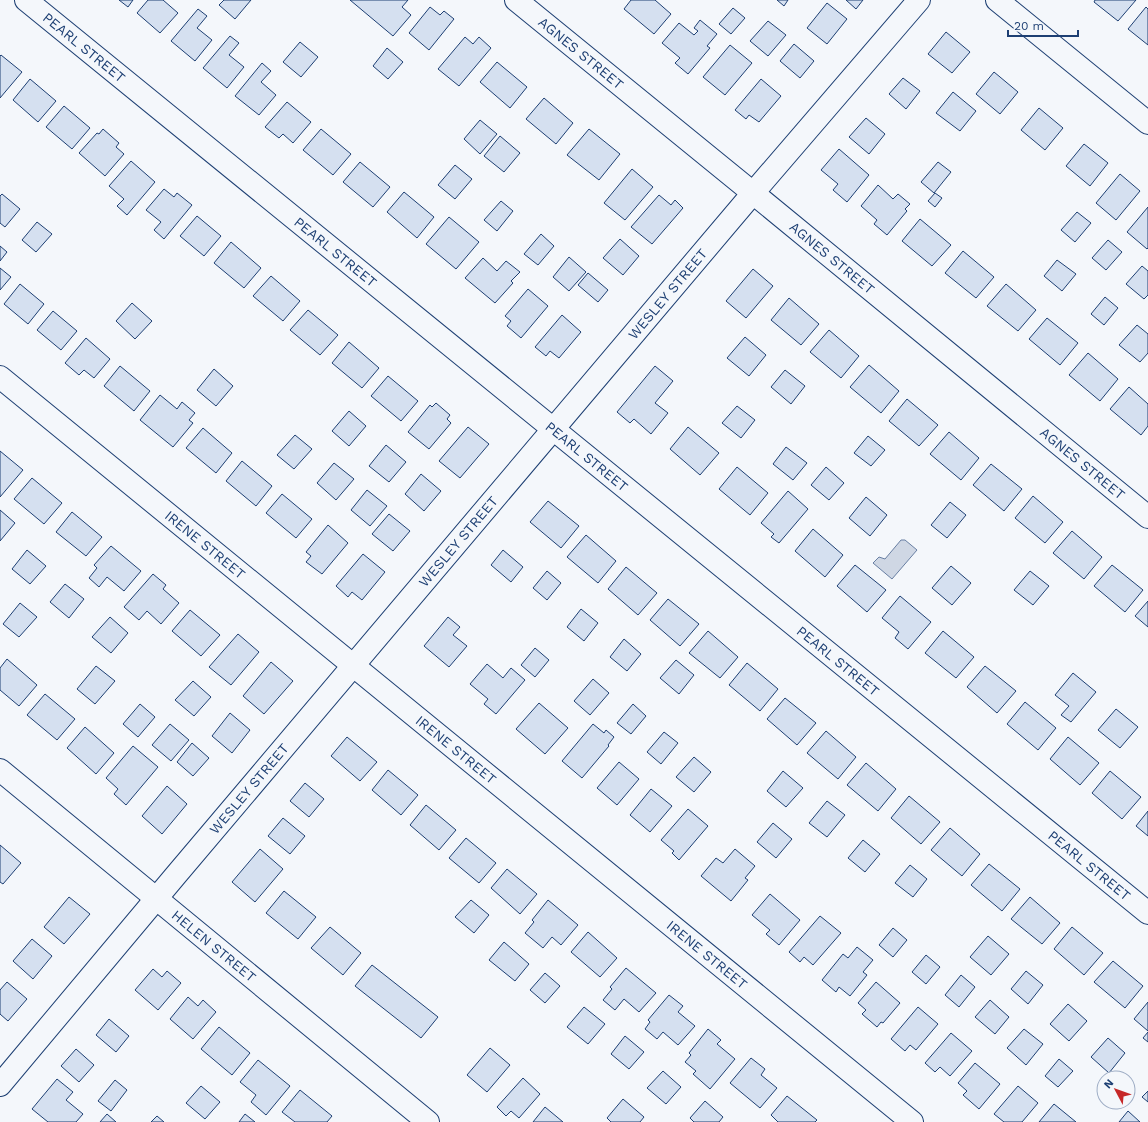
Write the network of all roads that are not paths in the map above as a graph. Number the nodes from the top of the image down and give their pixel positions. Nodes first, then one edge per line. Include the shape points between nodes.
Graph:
1 (26, 0) edge
2 (516, 0) edge
3 (918, 0) edge
4 (997, 0) edge
5 (1148, 123) edge
6 (753, 193) junction
7 (0, 377) edge
8 (553, 430) junction
9 (1148, 517) edge
10 (353, 665) junction
11 (0, 770) edge
12 (156, 898) junction
13 (1148, 913) edge
14 (0, 1085) edge
15 (428, 1122) edge
16 (912, 1122) edge

1 - 8 street, PEARL STREET
2 - 6 street, AGNES STREET
3 - 6 street, WESLEY STREET
4 - 5 street
6 - 8 street, WESLEY STREET
6 - 9 street, AGNES STREET
7 - 10 street, IRENE STREET
8 - 10 street, WESLEY STREET
8 - 13 street, PEARL STREET
10 - 12 street, WESLEY STREET
10 - 16 street, IRENE STREET
11 - 12 street, HELEN STREET
12 - 14 street, WESLEY STREET
12 - 15 street, HELEN STREET

